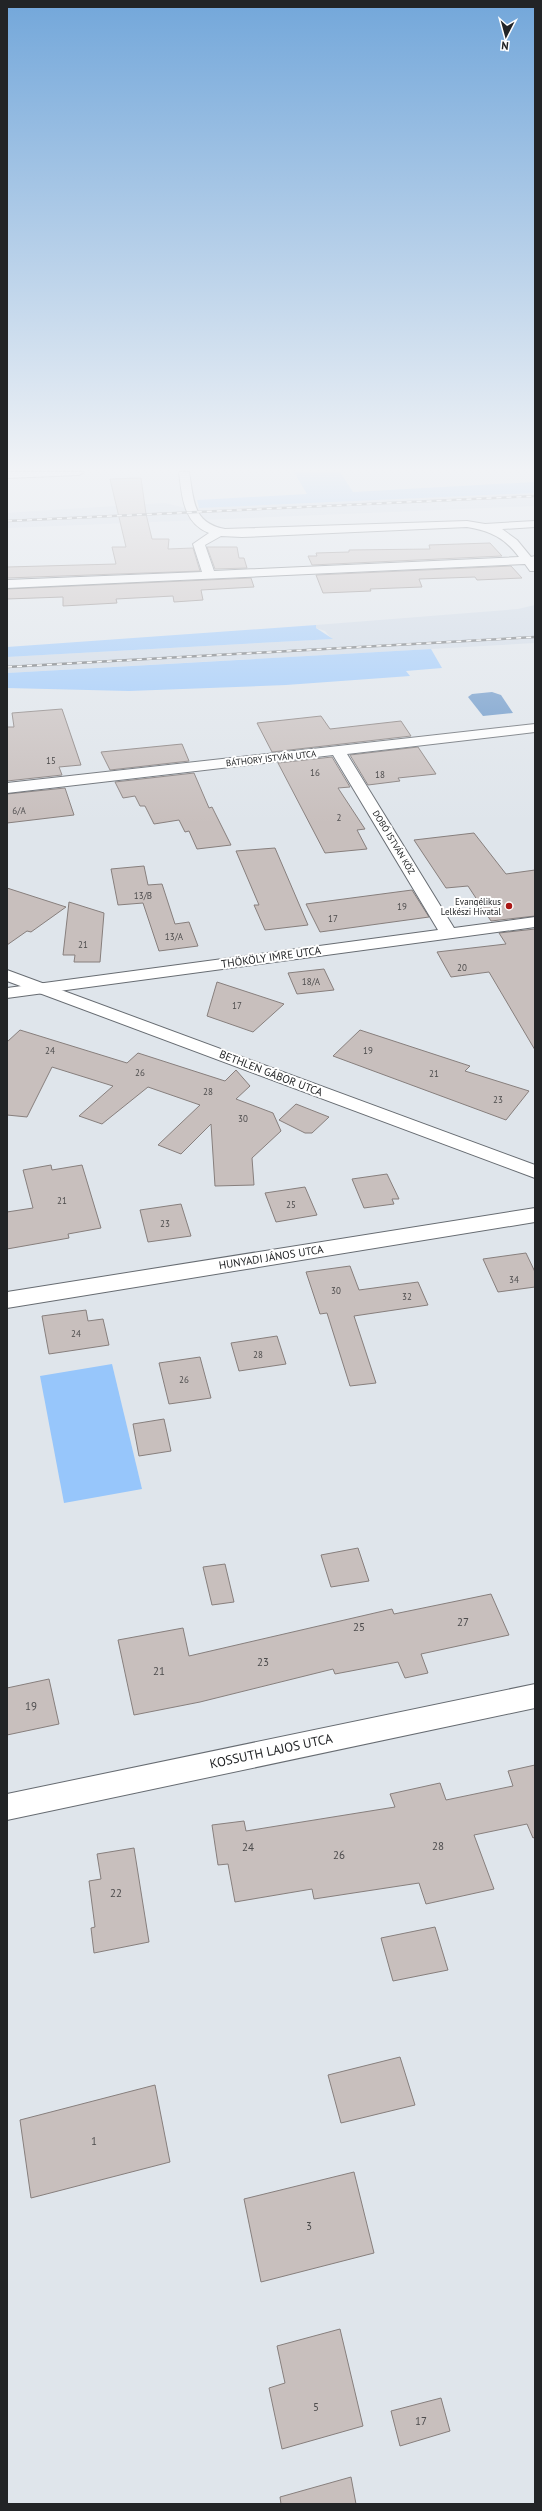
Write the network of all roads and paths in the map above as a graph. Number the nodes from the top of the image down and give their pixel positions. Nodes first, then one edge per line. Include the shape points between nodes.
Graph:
1 (535, 728) edge
2 (338, 751) junction
3 (7, 788) edge
4 (535, 922) edge
5 (450, 933) junction
6 (7, 975) edge
7 (45, 988) junction
8 (7, 993) edge
9 (535, 1172) edge
10 (535, 1215) edge
11 (7, 1300) edge
12 (535, 1696) edge
13 (7, 1807) edge

1 - 2 street, BÁTHORY ISTVÁN UTCA
2 - 3 street, BÁTHORY ISTVÁN UTCA
2 - 5 street, DOBÓ ISTVÁN KÖZ
4 - 5 street, THÖKÖLY IMRE UTCA
5 - 7 street, THÖKÖLY IMRE UTCA
6 - 7 street, BETHLEN GÁBOR UTCA
7 - 8 street, THÖKÖLY IMRE UTCA
7 - 9 street, BETHLEN GÁBOR UTCA
10 - 11 street, HUNYADI JÁNOS UTCA
12 - 13 street, KOSSUTH LAJOS UTCA

